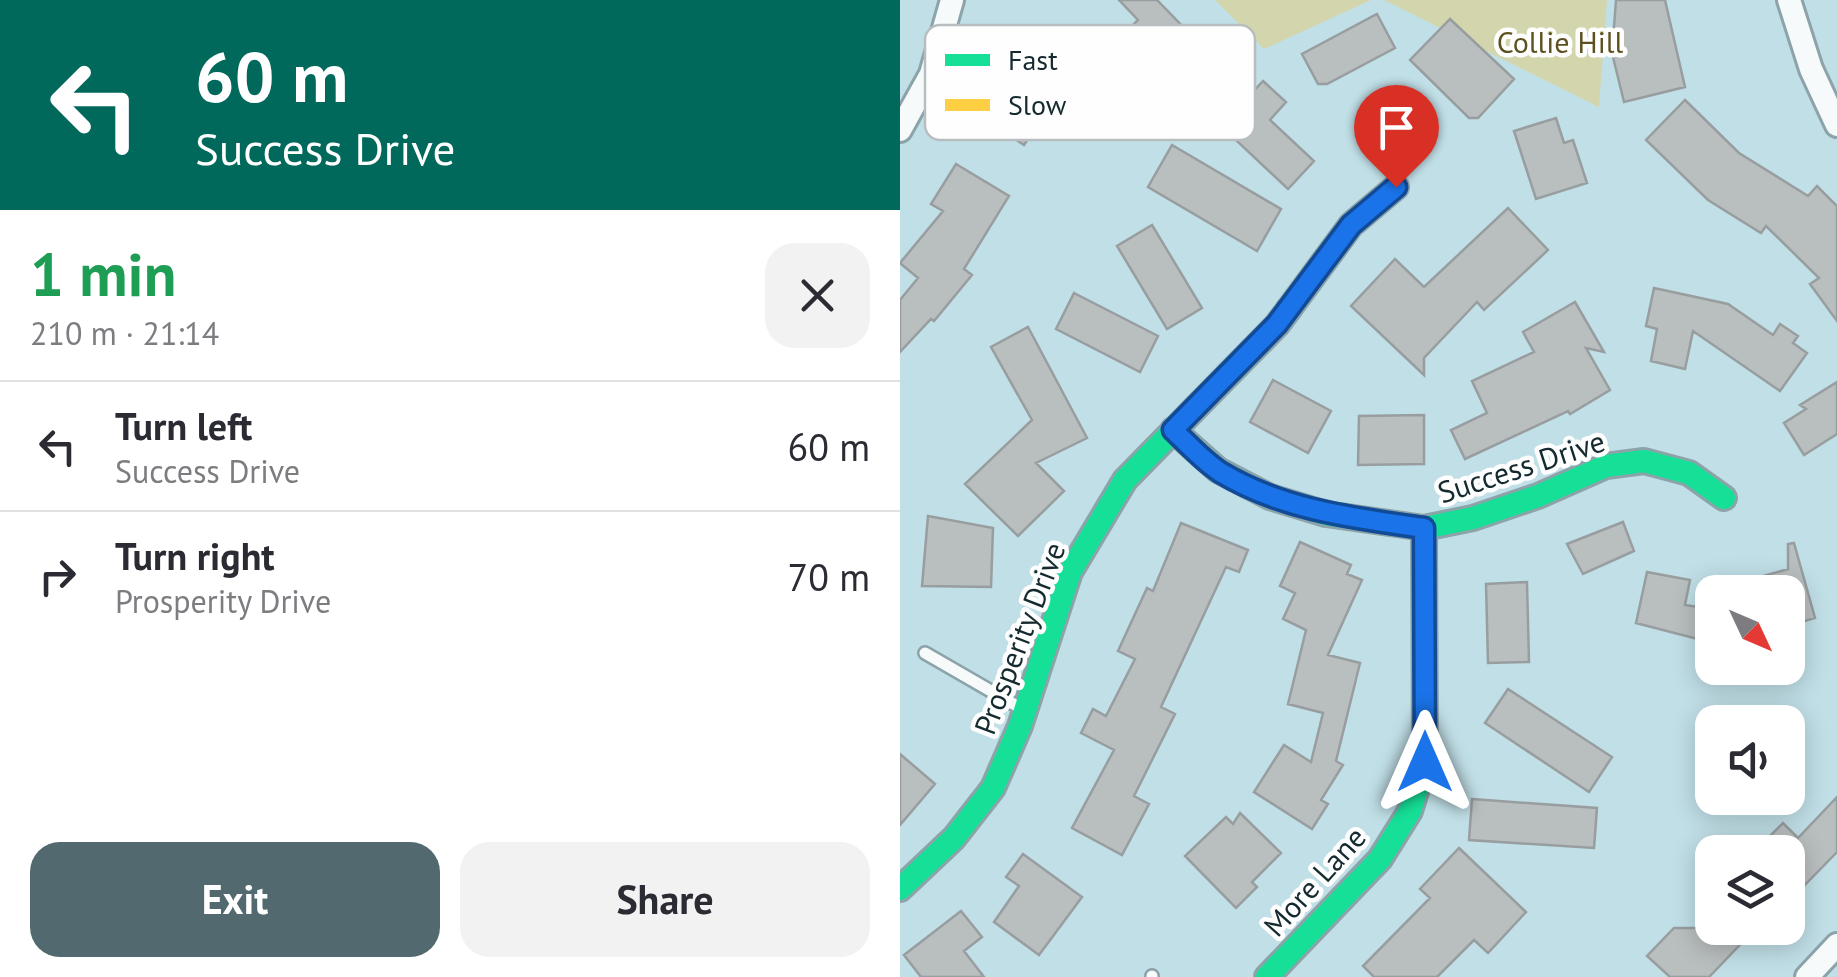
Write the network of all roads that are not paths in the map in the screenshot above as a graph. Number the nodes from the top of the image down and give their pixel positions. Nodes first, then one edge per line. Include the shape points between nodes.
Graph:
1 (952, 0) edge
2 (1789, 0) edge
3 (945, 25) edge
4 (925, 85) edge
5 (1837, 125) edge
6 (900, 130) edge
7 (1396, 187) dead end
8 (1173, 430) junction
9 (1724, 498) dead end
10 (1424, 528) junction
11 (925, 654) dead end
12 (1026, 711) junction
13 (900, 889) edge
14 (1837, 945) edge
15 (1267, 977) edge
16 (1806, 977) edge

1 - 3 street
2 - 5 street
4 - 6 street
7 - 8 street, Prosperity Drive via 1351,225 1277,324
8 - 10 street, Success Drive via 1218,470 1270,497 1326,514
8 - 12 street, Prosperity Drive via 1125,480 1070,572
9 - 10 street, Success Drive via 1689,473 1644,461 1606,466 1506,507
10 - 15 street, More Lane via 1425,762 1410,811 1380,859
11 - 12 lane
12 - 13 street, Prosperity Drive via 992,788 954,838
14 - 16 street

